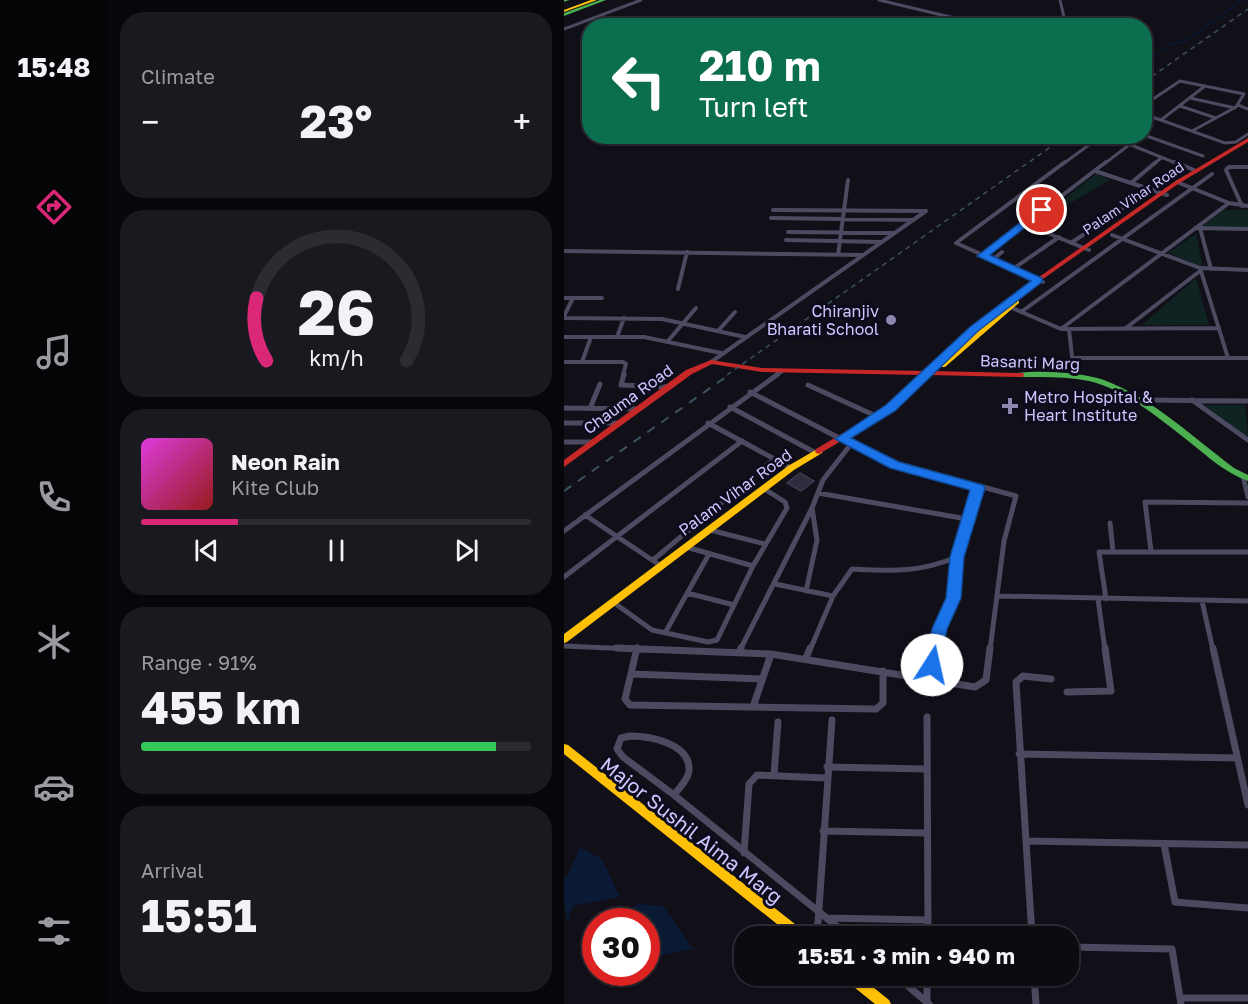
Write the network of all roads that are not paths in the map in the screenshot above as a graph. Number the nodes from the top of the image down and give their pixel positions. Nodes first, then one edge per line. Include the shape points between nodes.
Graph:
1 (578, 0) edge
2 (595, 0) edge
3 (604, 0) edge
4 (642, 0) edge
5 (879, 0) edge
6 (1060, 0) edge
7 (565, 2) edge
8 (564, 13) edge
9 (594, 18) edge
10 (954, 18) edge
11 (1064, 18) edge
12 (582, 22) edge
13 (564, 29) edge
14 (1205, 86) junction
15 (1190, 98) junction
16 (1152, 100) edge
17 (1180, 106) junction
18 (1236, 106) junction
19 (1248, 109) edge
20 (1152, 117) edge
21 (1216, 118) junction
22 (1161, 120) junction
23 (1192, 131) junction
24 (1248, 134) edge
25 (1152, 138) edge
26 (1248, 140) edge
27 (1090, 144) edge
28 (1129, 145) joint
29 (1248, 146) edge
30 (1203, 156) dead end
31 (1161, 158) junction
32 (1248, 167) edge
33 (1095, 171) junction
34 (1196, 171) junction
35 (1212, 174) dead end
36 (848, 180) dead end
37 (1131, 183) junction
38 (1184, 185) junction
39 (1151, 189) junction
40 (1164, 194) junction
41 (1229, 203) junction
42 (1242, 206) junction
43 (1248, 206) edge
44 (773, 210) dead end
45 (845, 210) junction
46 (771, 219) dead end
47 (843, 219) junction
48 (915, 220) junction
49 (1025, 224) junction
50 (1193, 228) junction
51 (1200, 228) junction
52 (1248, 229) edge
53 (788, 232) dead end
54 (841, 232) junction
55 (896, 233) junction
56 (1112, 234) junction
57 (1059, 237) junction
58 (1122, 238) junction
59 (786, 240) dead end
60 (840, 241) junction
61 (882, 242) junction
62 (1071, 243) junction
63 (1087, 249) junction
64 (566, 251) edge
65 (687, 252) junction
66 (1002, 252) dead end
67 (1159, 254) junction
68 (838, 255) junction
69 (863, 255) junction
70 (982, 256) junction
71 (564, 258) edge
72 (992, 260) junction
73 (1013, 269) junction
74 (1200, 270) junction
75 (1211, 270) junction
76 (1248, 270) edge
77 (1041, 281) junction
78 (678, 289) dead end
79 (564, 298) edge
80 (573, 298) junction
81 (602, 298) dead end
82 (1010, 307) junction
83 (696, 308) dead end
84 (735, 312) dead end
85 (1021, 312) junction
86 (564, 317) edge
87 (624, 318) junction
88 (684, 324) junction
89 (1126, 328) junction
90 (1219, 328) junction
91 (1061, 329) junction
92 (1068, 329) junction
93 (718, 331) junction
94 (591, 337) junction
95 (617, 337) junction
96 (745, 337) junction
97 (564, 338) edge
98 (668, 341) junction
99 (721, 353) junction
100 (1072, 358) junction
101 (1228, 358) junction
102 (1248, 358) edge
103 (564, 362) edge
104 (582, 362) junction
105 (711, 362) junction
106 (782, 371) junction
107 (926, 375) junction
108 (1074, 376) junction
109 (600, 384) dead end
110 (808, 385) dead end
111 (669, 387) junction
112 (750, 392) junction
113 (1136, 400) junction
114 (1192, 400) junction
115 (1248, 401) edge
116 (587, 406) junction
117 (600, 406) dead end
118 (730, 407) junction
119 (564, 408) edge
120 (638, 409) junction
121 (878, 417) junction
122 (564, 423) edge
123 (620, 423) junction
124 (708, 423) junction
125 (842, 439) junction
126 (1248, 440) edge
127 (742, 441) junction
128 (564, 442) edge
129 (594, 442) junction
130 (851, 444) junction
131 (816, 453) junction
132 (774, 459) junction
133 (564, 464) edge
134 (791, 468) junction
135 (1246, 477) edge
136 (763, 488) junction
137 (978, 488) junction
138 (818, 493) junction
139 (1248, 497) edge
140 (1248, 503) edge
141 (813, 508) junction
142 (585, 515) junction
143 (967, 519) junction
144 (1110, 523) dead end
145 (710, 530) junction
146 (564, 531) edge
147 (619, 537) junction
148 (765, 544) junction
149 (686, 547) junction
150 (1113, 551) junction
151 (1151, 551) junction
152 (1248, 552) edge
153 (709, 554) junction
154 (957, 557) junction
155 (652, 560) junction
156 (661, 566) junction
157 (753, 566) junction
158 (564, 578) edge
159 (775, 584) junction
160 (806, 591) junction
161 (687, 592) junction
162 (833, 596) junction
163 (998, 596) junction
164 (1098, 599) junction
165 (1106, 599) junction
166 (1202, 601) junction
167 (1248, 601) edge
168 (613, 602) junction
169 (734, 605) junction
170 (665, 633) junction
171 (564, 639) edge
172 (564, 645) edge
173 (638, 647) junction
174 (739, 652) junction
175 (771, 654) junction
176 (806, 658) junction
177 (883, 671) junction
178 (632, 674) junction
179 (762, 680) junction
180 (931, 680) junction
181 (1052, 680) dead end
182 (1067, 692) dead end
183 (753, 707) junction
184 (927, 717) dead end
185 (832, 720) dead end
186 (778, 722) dead end
187 (564, 748) edge
188 (1019, 754) junction
189 (1237, 758) junction
190 (827, 767) junction
191 (926, 769) junction
192 (774, 775) junction
193 (826, 778) junction
194 (674, 795) junction
195 (1248, 805) edge
196 (823, 831) junction
197 (927, 833) junction
198 (1026, 841) junction
199 (1164, 843) junction
200 (1248, 845) edge
201 (744, 853) junction
202 (1248, 908) edge
203 (819, 913) junction
204 (827, 918) junction
205 (928, 920) junction
206 (788, 926) edge
207 (816, 926) edge
208 (837, 926) edge
209 (928, 926) edge
210 (1031, 926) edge
211 (1079, 947) edge
212 (863, 986) edge
213 (908, 986) edge
214 (927, 986) edge
215 (1035, 986) edge
216 (1248, 998) edge
217 (1181, 1001) edge
218 (928, 1003) edge
219 (885, 1004) edge
220 (1036, 1004) edge

1 - 7 main road
2 - 8 main road
3 - 8 main road
4 - 9 street
5 - 10 street
6 - 11 street
12 - 13 street
14 - 15 street
14 - 16 street via 1179,81
14 - 18 street via 1243,94
15 - 17 street
15 - 18 street
17 - 21 street
17 - 22 street
18 - 19 street
18 - 21 street
20 - 22 street
21 - 23 street
22 - 23 street
23 - 24 street via 1229,143
25 - 30 street
26 - 34 main road, Palam Vihar Road
27 - 70 street via 957,241
28 - 31 street
28 - 33 street
29 - 38 main road, Palam Vihar Road
31 - 34 street
31 - 37 street
32 - 42 street via 1226,170
33 - 37 street
33 - 49 street
34 - 38 main road, Palam Vihar Road
35 - 38 street
36 - 45 street
37 - 39 street
38 - 40 main road, Palam Vihar Road
38 - 41 street
38 - 58 street
39 - 40 street
39 - 62 street
40 - 56 main road, Palam Vihar Road
40 - 63 main road, Palam Vihar Road
41 - 42 street
41 - 50 street
42 - 43 street
44 - 45 street
45 - 47 street
45 - 48 street via 926,212
46 - 47 street
47 - 48 street
47 - 54 street
48 - 55 street
49 - 57 street
49 - 70 street
50 - 51 street
50 - 67 street
51 - 52 street
51 - 75 street
53 - 54 street
54 - 55 street
54 - 60 street
55 - 61 street
56 - 58 street
56 - 63 main road, Palam Vihar Road
57 - 62 street
57 - 73 street
58 - 67 street
58 - 85 street
59 - 60 street
60 - 61 street
60 - 68 street
61 - 69 street
62 - 63 street
63 - 77 main road, Palam Vihar Road
64 - 65 street
64 - 71 street
65 - 68 street
65 - 78 street
66 - 72 street
67 - 74 street
67 - 91 street
68 - 69 street
69 - 96 street
70 - 72 street
72 - 73 street
73 - 77 street
74 - 75 street
74 - 89 street
74 - 90 street
75 - 76 street
77 - 82 main road, Palam Vihar Road
77 - 107 main road, Palam Vihar Road via 974,329
79 - 80 street
80 - 81 street
80 - 86 street
82 - 85 street
82 - 107 main road, Palam Vihar Road via 935,372
83 - 88 street
84 - 93 street
85 - 91 street
86 - 87 street
87 - 88 street
87 - 95 street
88 - 93 street
88 - 98 street
89 - 90 street
89 - 92 street
90 - 101 street
91 - 92 street
92 - 100 street
93 - 96 street
94 - 95 street
94 - 97 street
94 - 104 street
95 - 98 street
96 - 99 street
98 - 99 street
99 - 105 street
100 - 101 street
100 - 108 street
101 - 102 street
103 - 104 street
104 - 111 street via 625,363 622,386
105 - 106 main road, Basanti Marg
105 - 111 main road, Chauma Road
106 - 107 main road, Basanti Marg
106 - 112 street
107 - 108 main road, Basanti Marg
107 - 121 main road, Palam Vihar Road
108 - 113 main road, Basanti Marg via 1101,382
109 - 116 street
110 - 121 street
111 - 120 main road, Chauma Road
112 - 118 street
112 - 125 street
113 - 114 street
113 - 135 main road, Basanti Marg
114 - 115 street
114 - 126 street
116 - 117 street
116 - 119 street
116 - 120 street
118 - 124 street
118 - 131 street
120 - 123 main road, Chauma Road
121 - 125 main road, Palam Vihar Road
122 - 123 street
123 - 129 main road, Chauma Road
124 - 127 street
124 - 142 street
125 - 130 street
125 - 131 main road, Palam Vihar Road
127 - 132 street
127 - 147 street
128 - 129 street
129 - 133 main road, Chauma Road
130 - 137 street via 895,465
130 - 138 street
131 - 134 main road, Palam Vihar Road
132 - 134 street
132 - 155 street
134 - 136 main road, Palam Vihar Road
135 - 139 street
136 - 145 main road, Palam Vihar Road
136 - 148 street via 787,505
137 - 143 street
137 - 163 street via 1016,496 1004,541
138 - 141 street
138 - 143 street
140 - 151 street via 1145,502
141 - 159 street
141 - 160 street via 818,549
142 - 146 street
142 - 147 street
143 - 154 street
144 - 150 street
145 - 148 street
145 - 149 main road, Palam Vihar Road
147 - 155 street
147 - 158 street
148 - 157 street
149 - 153 street
149 - 156 main road, Palam Vihar Road
150 - 151 street
150 - 165 street via 1097,554
151 - 152 street
153 - 157 street
153 - 161 street
154 - 162 street via 930,568 852,569
154 - 180 street via 954,598 939,629
155 - 156 street
156 - 168 main road, Palam Vihar Road
157 - 169 street
159 - 160 street
159 - 174 street
160 - 162 street
161 - 169 street
161 - 170 street
162 - 176 street
163 - 164 street
163 - 180 street via 983,684 975,687
164 - 165 street
164 - 182 street via 1111,691
165 - 166 street
166 - 167 street
166 - 189 street
168 - 170 street via 644,626
168 - 171 main road, Palam Vihar Road
169 - 170 street via 714,642
172 - 173 street
173 - 174 street
173 - 178 street
174 - 175 street
175 - 176 street
175 - 179 street
176 - 177 street
177 - 180 street
177 - 183 street via 884,704 879,709
178 - 179 street
178 - 183 street via 625,699 630,705
179 - 183 street
181 - 188 street via 1023,676 1017,679
184 - 191 street
185 - 190 street
186 - 192 street
187 - 206 main road, Major Sushil Aima Marg
188 - 189 street
188 - 198 street
189 - 195 street
190 - 191 street
190 - 193 street
191 - 197 street
192 - 193 street
192 - 201 street via 757,775 749,784
193 - 196 street
194 - 194 street via 619,753 621,738 637,734 653,738 686,757 688,777
194 - 201 street
196 - 197 street
196 - 203 street
197 - 205 street
198 - 199 street
198 - 210 street
199 - 200 street
199 - 202 street via 1175,902
201 - 203 street
203 - 204 street
203 - 207 street
204 - 205 street
204 - 208 street
205 - 209 street
211 - 217 street via 1172,949
212 - 219 main road
213 - 218 street
214 - 218 street
215 - 220 street
216 - 217 street

